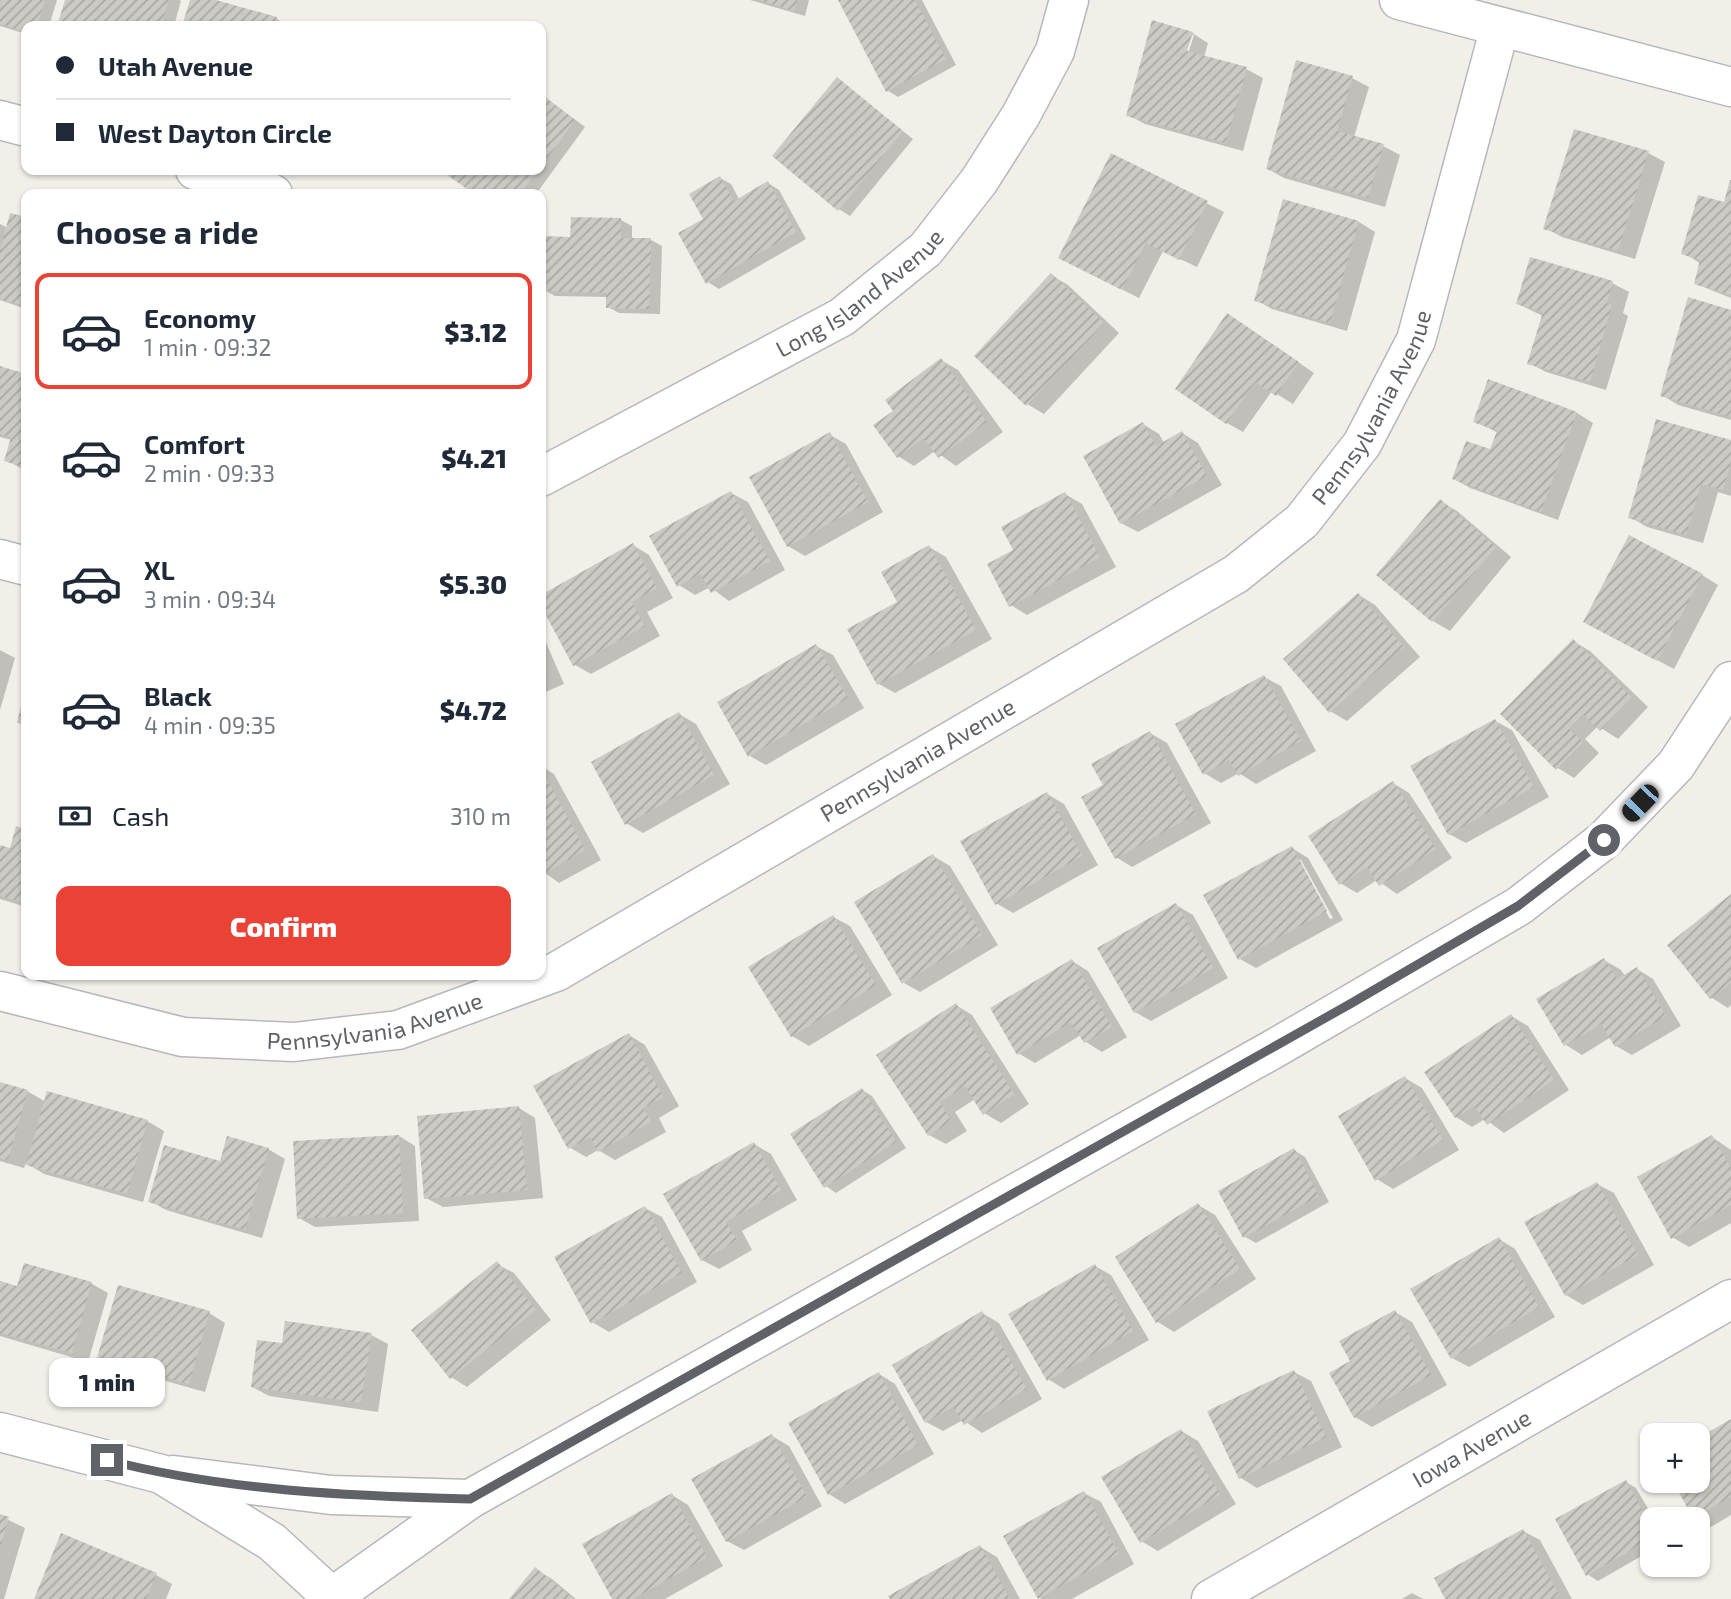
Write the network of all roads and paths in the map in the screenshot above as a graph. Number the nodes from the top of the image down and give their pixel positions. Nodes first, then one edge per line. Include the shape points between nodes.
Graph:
1 (1069, 0) edge
2 (1399, 0) edge
3 (1500, 26) junction
4 (1731, 87) edge
5 (0, 120) edge
6 (21, 126) edge
7 (214, 175) edge
8 (263, 189) edge
9 (546, 472) edge
10 (0, 559) edge
11 (21, 565) edge
12 (1731, 681) edge
13 (546, 976) edge
14 (534, 980) edge
15 (0, 991) edge
16 (1731, 1299) edge
17 (0, 1432) edge
18 (161, 1474) junction
19 (470, 1499) junction
20 (333, 1598) edge
21 (1212, 1599) edge

1 - 9 street, Long Island Avenue via 1055,51 1021,116 926,249 842,317
2 - 3 street
3 - 4 street
3 - 13 street, Pennsylvania Avenue via 1416,340 1353,455 1302,522 1236,574
5 - 6 street
7 - 8 street
10 - 11 street
12 - 19 street via 1676,765 1604,840 1518,906 1278,1046
14 - 15 street, Pennsylvania Avenue via 398,1030 294,1042 183,1037
16 - 21 street, Iowa Avenue
17 - 18 street
18 - 19 street via 331,1495
18 - 20 street via 272,1542
19 - 20 street

